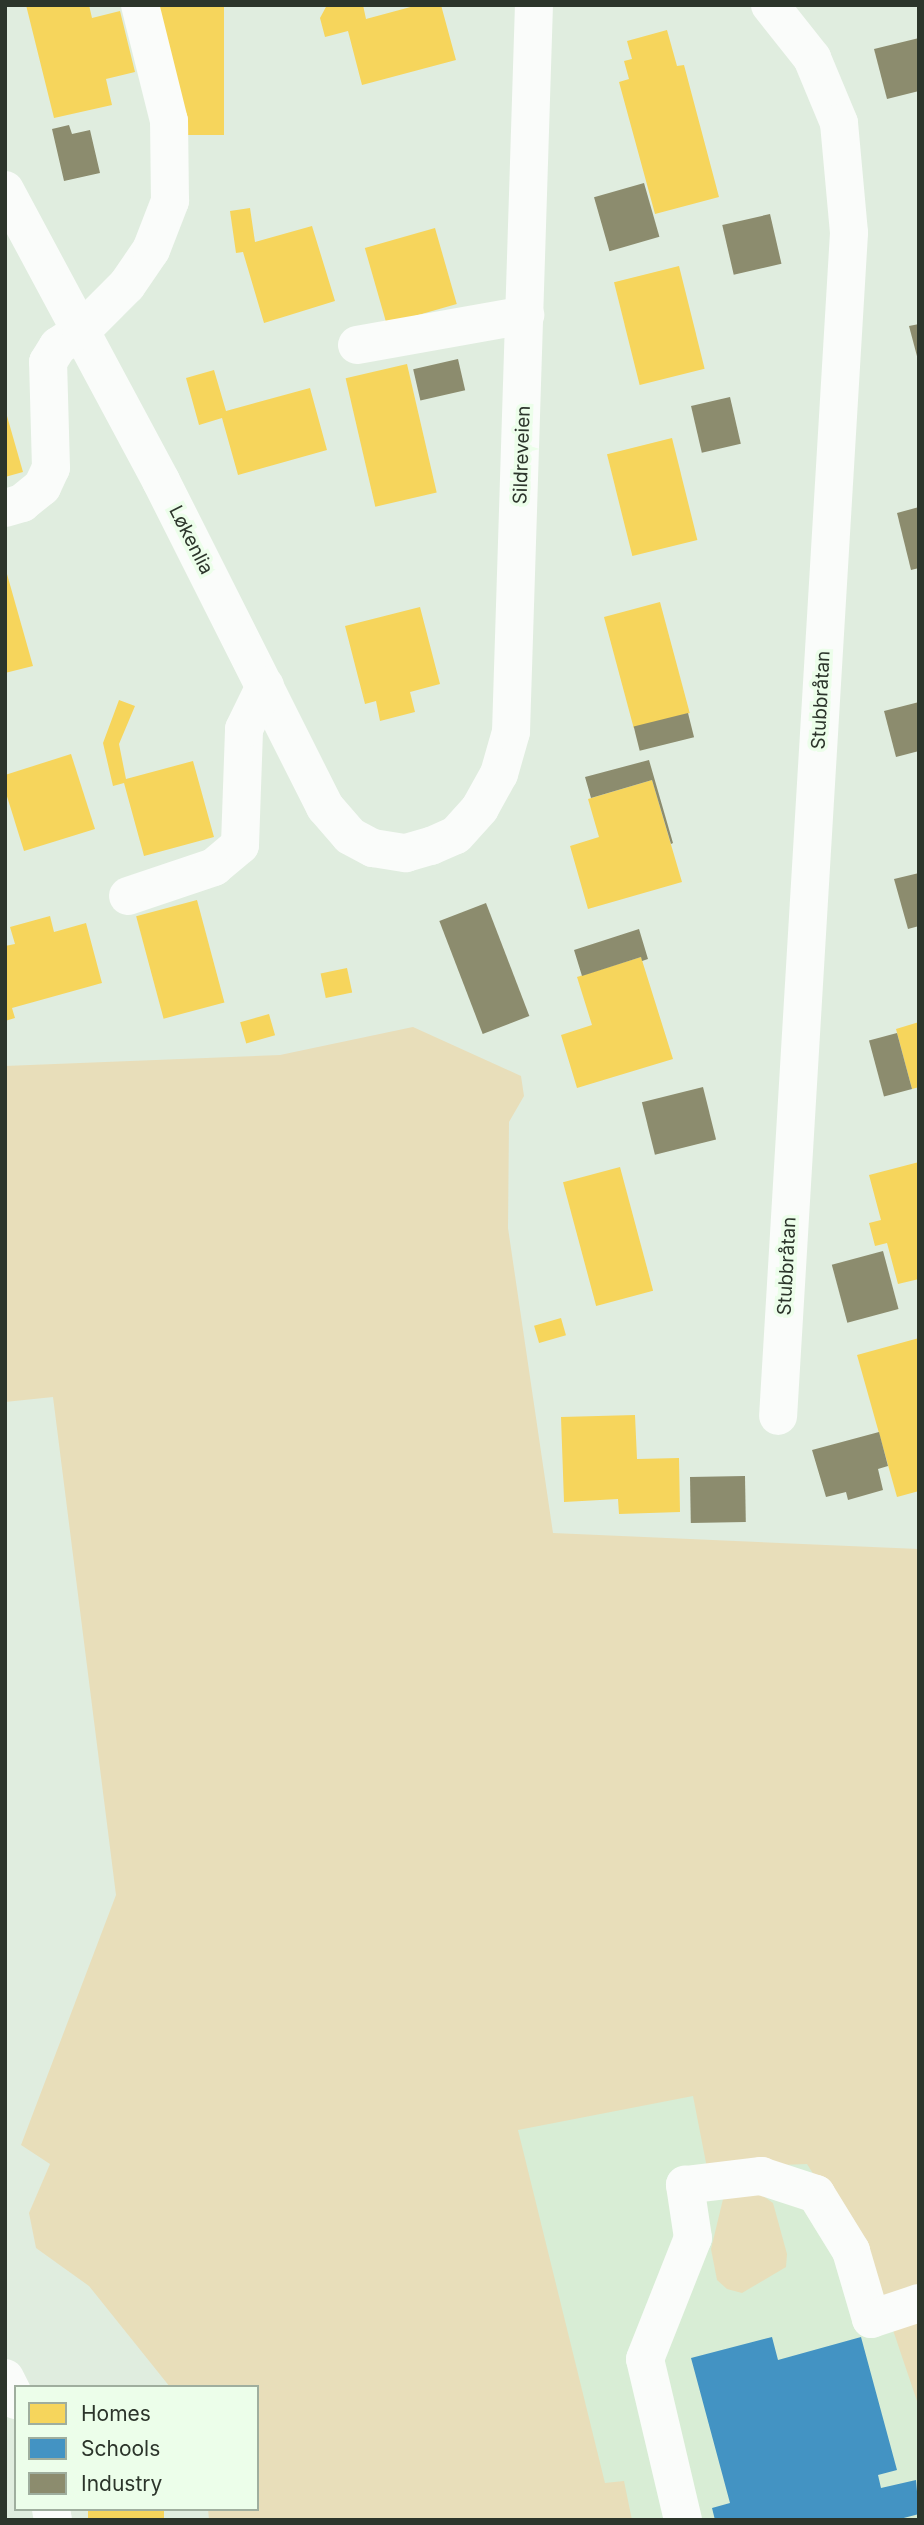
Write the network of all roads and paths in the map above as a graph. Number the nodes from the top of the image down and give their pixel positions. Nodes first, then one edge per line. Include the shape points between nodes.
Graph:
1 (141, 5) edge
2 (534, 5) edge
3 (770, 5) edge
4 (5, 190) edge
5 (525, 315) junction
6 (81, 331) junction
7 (357, 345) dead end
8 (5, 508) edge
9 (265, 686) junction
10 (406, 853) joint
11 (128, 896) dead end
12 (778, 1416) dead end
13 (919, 2303) edge
14 (5, 2378) edge
15 (14, 2395) edge
16 (683, 2520) edge

1 - 6 street via 169,121 170,201 151,250 127,285
2 - 5 street, Sildreveien
3 - 12 street, Stubbråtan via 813,58 839,123 849,233
4 - 6 street, Løkenlia
5 - 7 street
5 - 10 street, Sildreveien via 511,732 499,774 480,808 456,835
6 - 8 street via 58,346 48,362 51,468 42,487 22,503
6 - 9 street, Løkenlia
9 - 10 street, Løkenlia via 325,807 350,836 373,848
9 - 11 street via 244,729 240,845 214,867
13 - 16 street via 871,2319 851,2251 816,2194 761,2176 685,2185 693,2238 645,2359
14 - 15 street

